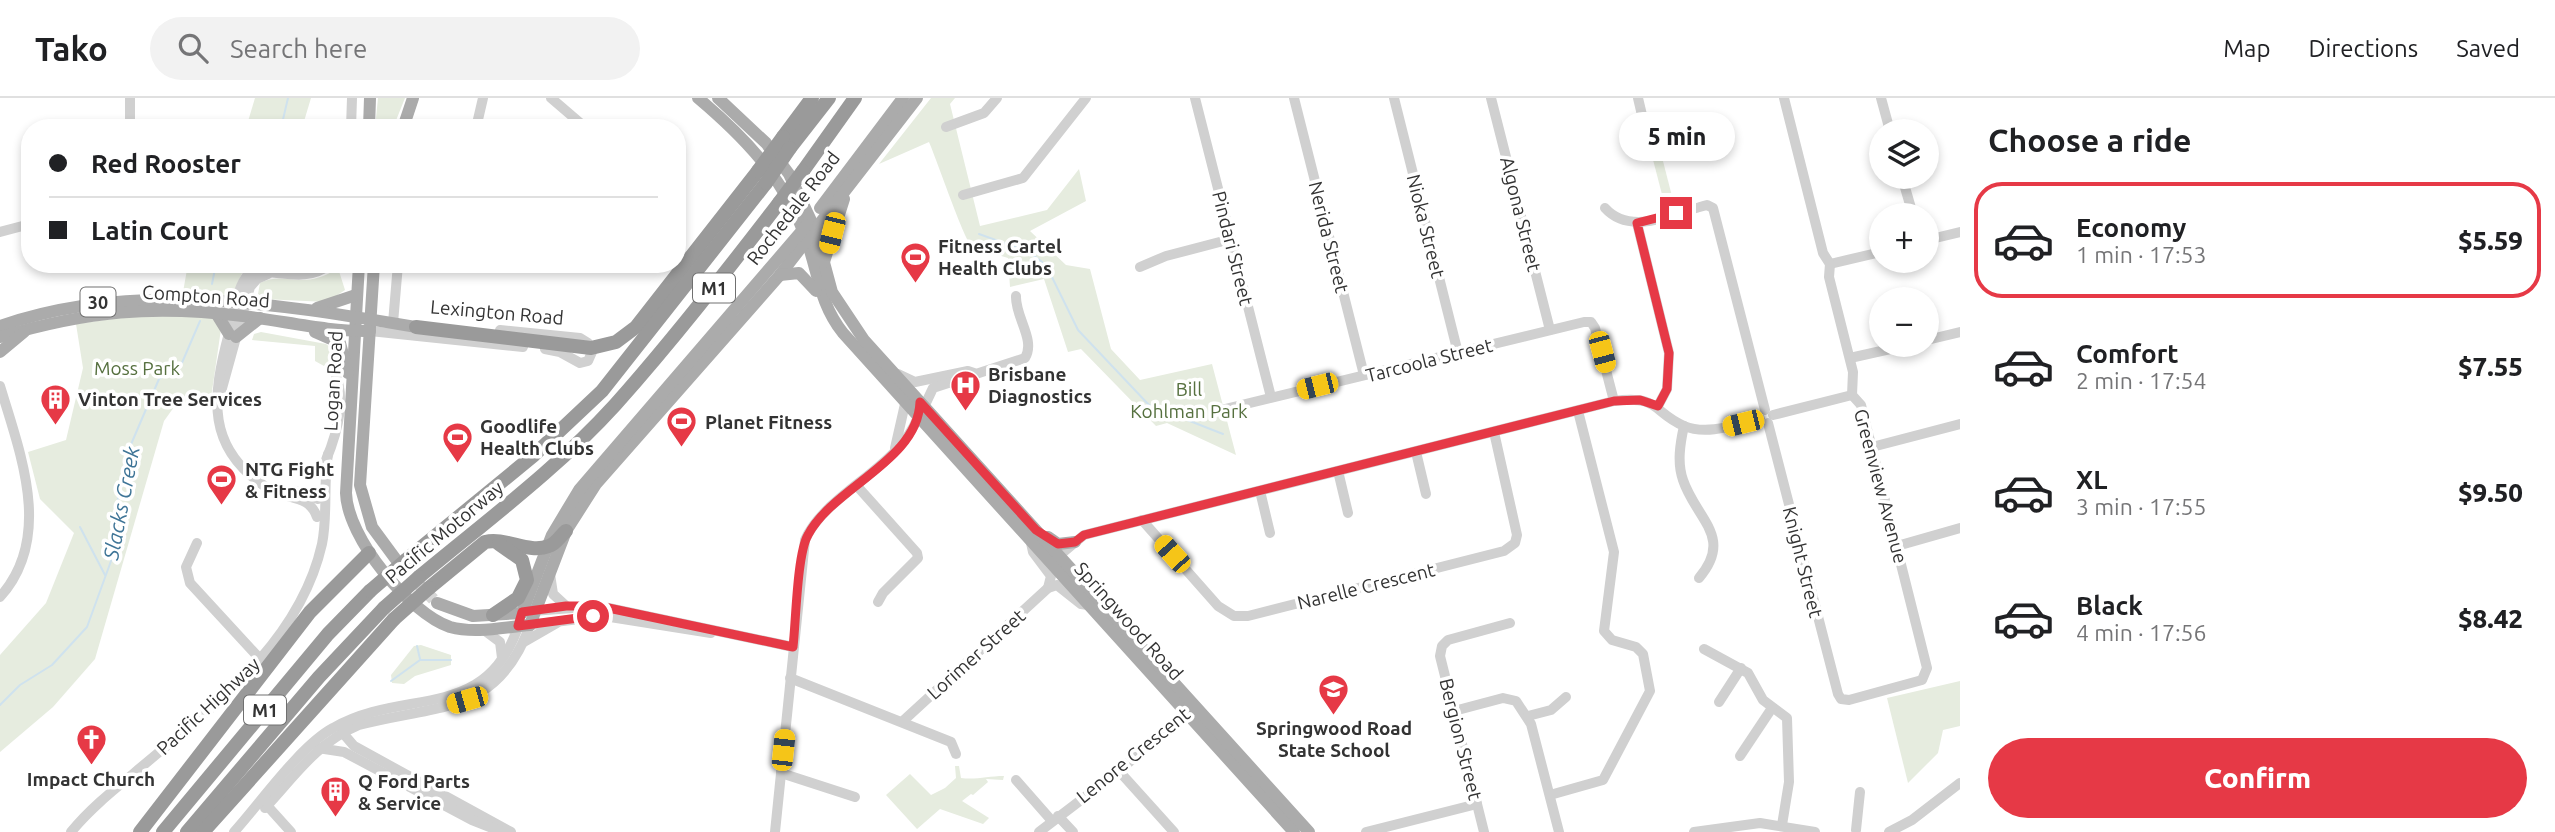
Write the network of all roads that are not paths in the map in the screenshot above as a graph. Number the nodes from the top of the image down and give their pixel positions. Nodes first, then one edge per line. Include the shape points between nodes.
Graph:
1 (130, 98) edge
2 (352, 98) edge
3 (370, 98) edge
4 (413, 98) edge
5 (483, 98) edge
6 (551, 98) edge
7 (698, 98) edge
8 (718, 98) edge
9 (812, 98) edge
10 (829, 98) edge
11 (855, 98) edge
12 (903, 98) edge
13 (917, 98) edge
14 (997, 98) edge
15 (1086, 98) edge
16 (1195, 98) edge
17 (1294, 98) edge
18 (1394, 98) edge
19 (1491, 98) edge
20 (1639, 98) edge
21 (1784, 98) edge
22 (1881, 98) edge
23 (1642, 115) dead end
24 (130, 119) edge
25 (351, 119) edge
26 (369, 119) edge
27 (406, 119) edge
28 (478, 119) edge
29 (576, 119) edge
30 (1887, 119) edge
31 (946, 127) dead end
32 (787, 143) junction
33 (798, 176) junction
34 (762, 177) junction
35 (849, 186) junction
36 (962, 195) dead end
37 (829, 197) junction
38 (1605, 208) dead end
39 (1637, 223) junction
40 (21, 227) edge
41 (809, 230) junction
42 (0, 232) edge
43 (1960, 232) edge
44 (1939, 237) edge
45 (1231, 239) junction
46 (1869, 255) edge
47 (824, 264) junction
48 (1830, 264) junction
49 (686, 267) edge
50 (1140, 267) dead end
51 (254, 273) edge
52 (262, 273) edge
53 (313, 273) edge
54 (358, 273) edge
55 (374, 273) edge
56 (397, 273) edge
57 (681, 273) edge
58 (269, 274) junction
59 (779, 276) junction
60 (251, 285) junction
61 (356, 295) junction
62 (821, 296) junction
63 (1016, 296) dead end
64 (239, 310) junction
65 (301, 310) junction
66 (264, 312) junction
67 (216, 313) junction
68 (355, 317) junction
69 (0, 319) edge
70 (14, 321) junction
71 (287, 322) junction
72 (393, 323) junction
73 (371, 325) junction
74 (0, 326) edge
75 (416, 327) joint
76 (30, 328) junction
77 (1550, 330) junction
78 (355, 331) junction
79 (1960, 331) edge
80 (232, 335) junction
81 (0, 337) edge
82 (1939, 337) edge
83 (591, 348) junction
84 (0, 352) edge
85 (1458, 353) junction
86 (1869, 354) edge
87 (1850, 358) junction
88 (888, 367) junction
89 (974, 373) junction
90 (1364, 375) junction
91 (336, 376) dead end
92 (934, 379) junction
93 (0, 386) edge
94 (1853, 394) junction
95 (1271, 397) junction
96 (352, 401) junction
97 (1614, 401) junction
98 (905, 404) junction
99 (3, 406) edge
100 (1658, 406) junction
101 (921, 409) junction
102 (1226, 409) dead end
103 (1578, 411) junction
104 (1767, 417) junction
105 (1960, 424) edge
106 (1684, 426) junction
107 (1494, 432) junction
108 (938, 439) junction
109 (1872, 447) junction
110 (894, 452) junction
111 (1416, 452) junction
112 (1338, 471) junction
113 (321, 477) junction
114 (857, 486) junction
115 (1260, 491) junction
116 (1426, 494) dead end
117 (303, 497) junction
118 (320, 499) junction
119 (1348, 513) dead end
120 (321, 516) junction
121 (1142, 520) junction
122 (1960, 528) edge
123 (566, 531) junction
124 (1270, 533) dead end
125 (1033, 536) junction
126 (197, 543) dead end
127 (517, 544) junction
128 (1073, 544) junction
129 (384, 545) junction
130 (1898, 546) junction
131 (548, 547) junction
132 (369, 553) junction
133 (471, 553) junction
134 (1055, 560) junction
135 (403, 562) junction
136 (550, 573) junction
137 (1078, 577) junction
138 (1699, 578) dead end
139 (536, 579) junction
140 (424, 582) junction
141 (1048, 588) junction
142 (0, 597) edge
143 (878, 602) dead end
144 (436, 603) tunnel mouth
145 (1089, 605) junction
146 (566, 606) junction
147 (529, 612) junction
148 (389, 614) junction
149 (493, 615) junction
150 (561, 620) junction
151 (1510, 623) dead end
152 (524, 626) junction
153 (483, 630) junction
154 (733, 634) junction
155 (524, 642) junction
156 (793, 647) junction
157 (1704, 649) dead end
158 (260, 659) junction
159 (502, 659) junction
160 (1741, 668) junction
161 (1926, 675) joint
162 (790, 678) junction
163 (1566, 697) dead end
164 (1719, 702) dead end
165 (1772, 708) junction
166 (1190, 709) junction
167 (1454, 711) junction
168 (1528, 716) junction
169 (903, 721) junction
170 (338, 731) junction
171 (318, 748) junction
172 (344, 752) junction
173 (956, 754) dead end
174 (1740, 756) dead end
175 (1119, 771) junction
176 (781, 774) junction
177 (1016, 780) dead end
178 (411, 783) junction
179 (1960, 783) edge
180 (1860, 792) dead end
181 (1550, 795) junction
182 (855, 797) dead end
183 (265, 803) junction
184 (1477, 804) junction
185 (1055, 818) junction
186 (1782, 825) junction
187 (483, 829) edge
188 (1730, 829) edge
189 (1856, 831) edge
190 (71, 832) edge
191 (140, 832) edge
192 (163, 832) edge
193 (187, 832) edge
194 (203, 832) edge
195 (234, 832) edge
196 (243, 832) edge
197 (291, 832) edge
198 (502, 832) edge
199 (511, 832) edge
200 (775, 832) edge
201 (1040, 832) edge
202 (1073, 832) edge
203 (1174, 832) edge
204 (1294, 832) edge
205 (1309, 832) edge
206 (1366, 832) edge
207 (1484, 832) edge
208 (1559, 832) edge
209 (1693, 832) edge
210 (1815, 832) edge
211 (1891, 832) edge

1 - 24 street
2 - 25 street
3 - 26 main road
4 - 27 main road
5 - 28 street
6 - 29 street
7 - 41 main road, Springwood Road via 760,157
8 - 33 main road, Springwood Road
9 - 32 highway
10 - 32 highway, Pacific Motorway / M1
11 - 33 highway, Pacific Motorway / M1
12 - 37 main road, Rochedale Road
13 - 35 main road, Rochedale Road
14 - 31 street via 984,113
15 - 36 street via 1023,178
16 - 45 street, Pindari Street
17 - 90 street, Nerida Street
18 - 85 street, Nioka Street
19 - 77 street, Algona Street
20 - 23 street
21 - 48 street, Greenview Avenue via 1823,253
22 - 30 street
32 - 34 highway, Pacific Motorway / M1, bridge
33 - 37 main road via 811,201
33 - 41 main road, Springwood Road
33 - 140 highway, Pacific Motorway / M1, bridge via 685,326 614,406
34 - 49 highway
34 - 135 highway, Pacific Motorway / M1 via 602,391 534,455
35 - 41 main road, Rochedale Road
35 - 47 main road
37 - 41 main road, Rochedale Road
38 - 39 street via 1624,222
39 - 100 street via 1669,353 1667,389
39 - 104 street, Knight Street via 1707,205 1713,208
40 - 42 street
41 - 47 main road, Springwood Road
41 - 59 main road, Rochedale Road
41 - 62 main road, Springwood Road
41 - 131 main road, Rochedale Road via 590,475 560,519
43 - 44 street
45 - 50 street
45 - 95 street, Pindari Street
46 - 48 street
47 - 88 main road, Springwood Road via 832,292 849,320
48 - 87 street, Greenview Avenue via 1829,277
51 - 64 street via 246,276
52 - 58 street
53 - 58 street
54 - 61 main road, Logan Road
55 - 73 main road, Logan Road
56 - 72 street
57 - 83 highway via 636,327 616,342
58 - 60 street
59 - 62 main road via 801,274
59 - 123 main road, Rochedale Road via 599,481
60 - 64 street
60 - 66 street
61 - 65 main road
61 - 68 main road, Logan Road
62 - 98 main road, Springwood Road via 837,325
63 - 89 street via 1016,311 1029,343 1027,355 1020,362
64 - 66 main road, Compton Road / 30
64 - 67 main road, Compton Road / 30
64 - 70 main road, Compton Road / 30 via 184,299 119,300
64 - 80 street
65 - 66 main road, Compton Road / 30
65 - 68 main road, Compton Road / 30
66 - 71 main road, Compton Road / 30
66 - 80 main road
67 - 76 main road, Compton Road / 30 via 107,312
67 - 80 main road
68 - 73 main road, Compton Road / 30
68 - 78 main road, Logan Road
69 - 70 main road
70 - 74 main road, Compton Road / 30
71 - 78 main road, Compton Road / 30
71 - 96 main road via 340,343
72 - 73 main road, Lexington Road
72 - 75 main road, Lexington Road
73 - 78 main road, Compton Road
73 - 83 street, Lexington Road via 549,349 580,363 590,358
73 - 129 main road, Logan Road via 360,479 367,517
75 - 83 highway
76 - 81 main road, Compton Road / 30
76 - 84 main road
77 - 85 street, Tarcoola Street
77 - 97 street, Tarcoola Street via 1591,322
78 - 96 main road, Logan Road
79 - 82 street
80 - 117 street via 218,398 218,420 227,447 248,473
85 - 90 street, Tarcoola Street
86 - 87 street
87 - 94 street, Greenview Avenue
88 - 92 street via 911,381
88 - 101 main road, Springwood Road
89 - 92 street via 968,370
89 - 101 street via 933,388
90 - 95 street, Tarcoola Street
91 - 113 street, Logan Road via 340,401
92 - 101 street via 923,388
93 - 99 street
94 - 104 street
94 - 109 street, Greenview Avenue via 1861,405
95 - 102 street, Tarcoola Street
96 - 132 main road, Logan Road via 346,504 351,524
97 - 100 street via 1640,400
97 - 103 street
98 - 101 main road, Springwood Road
98 - 110 street
99 - 142 street via 31,504 19,567
100 - 106 street
101 - 108 main road, Springwood Road
101 - 110 street via 909,437
101 - 125 main road, Springwood Road
103 - 107 street
103 - 181 street via 1614,552 1604,631 1612,640 1643,654 1650,691 1603,780
104 - 106 street via 1715,429
104 - 161 street, Knight Street via 1841,699 1922,680
105 - 109 street
106 - 138 street via 1682,479 1713,535 1710,565
107 - 111 street
107 - 121 street, Narelle Crescent via 1517,534 1504,551 1261,612 1234,616 1218,606
108 - 110 street via 922,434
108 - 125 main road, Springwood Road
109 - 130 street, Greenview Avenue
110 - 114 street
111 - 112 street
111 - 116 street
112 - 115 street
112 - 119 street
113 - 117 street
113 - 118 street, Logan Road
114 - 143 street via 918,558
114 - 156 street via 805,540
115 - 121 street
115 - 124 street
117 - 118 street
117 - 120 street
118 - 120 street, Logan Road
120 - 158 street, Pacific Highway via 317,555 301,600
121 - 128 street via 1084,535
122 - 130 street
123 - 131 highway
123 - 136 main road, Rochedale Road
125 - 128 main road via 1055,544
125 - 134 main road, Springwood Road
125 - 141 street via 1033,552 1051,576
126 - 158 street via 186,567 190,583
127 - 131 highway
127 - 133 highway via 485,542
127 - 139 highway
128 - 134 street
128 - 137 main road via 1071,562
129 - 132 main road
129 - 135 main road, Logan Road
130 - 161 street, Greenview Avenue
131 - 139 main road, Rochedale Road
132 - 153 main road, Logan Road via 429,616 453,627
132 - 191 highway via 310,612
133 - 140 highway
133 - 149 highway via 502,545 525,566 527,580 522,592
134 - 137 main road, Springwood Road
134 - 145 main road, Springwood Road
135 - 192 highway, Pacific Motorway / M1, bridge via 328,634
136 - 146 street via 553,594
136 - 147 main road, Rochedale Road
137 - 166 main road, Springwood Road
139 - 147 main road, Rochedale Road
140 - 148 highway, Pacific Motorway / M1, bridge
141 - 145 street via 1058,585
141 - 169 street, Lorimer Street
144 - 149 main road via 473,616
145 - 166 main road, Springwood Road
146 - 147 street
146 - 154 street via 608,607
147 - 149 main road
147 - 152 main road, Rochedale Road
148 - 193 highway, Pacific Motorway / M1 via 326,669
148 - 194 highway
150 - 152 street
150 - 154 street via 618,617
150 - 155 street
151 - 167 street, Bergion Street via 1441,646
152 - 153 main road, Logan Road
152 - 155 street
152 - 159 street
153 - 159 street via 499,639
154 - 156 street
155 - 170 street via 510,669 480,694
156 - 162 street
157 - 160 street
158 - 190 street, Pacific Highway
159 - 170 street via 484,680 462,692 356,717
160 - 164 street
160 - 165 street
162 - 169 street
162 - 176 street
163 - 168 street via 1551,710
165 - 174 street
165 - 186 street via 1789,723 1788,792
166 - 175 street, Lenore Crescent
166 - 204 main road, Springwood Road
166 - 205 main road, Springwood Road
167 - 168 street via 1510,698
167 - 184 street, Bergion Street
168 - 181 street
169 - 173 street via 951,742
170 - 171 street
170 - 172 street
170 - 178 street
170 - 183 street via 302,753
171 - 172 street
171 - 183 street
172 - 178 street
175 - 185 street, Lenore Crescent
175 - 203 street
176 - 182 street
176 - 200 street
177 - 185 street
178 - 187 street
178 - 199 street
179 - 211 street
180 - 189 street
181 - 208 street
183 - 195 street
183 - 196 street
183 - 197 street
184 - 206 street
184 - 207 street, Bergion Street
185 - 201 street, Lenore Crescent
185 - 202 street
186 - 188 street
186 - 210 street
187 - 198 street
188 - 209 street

